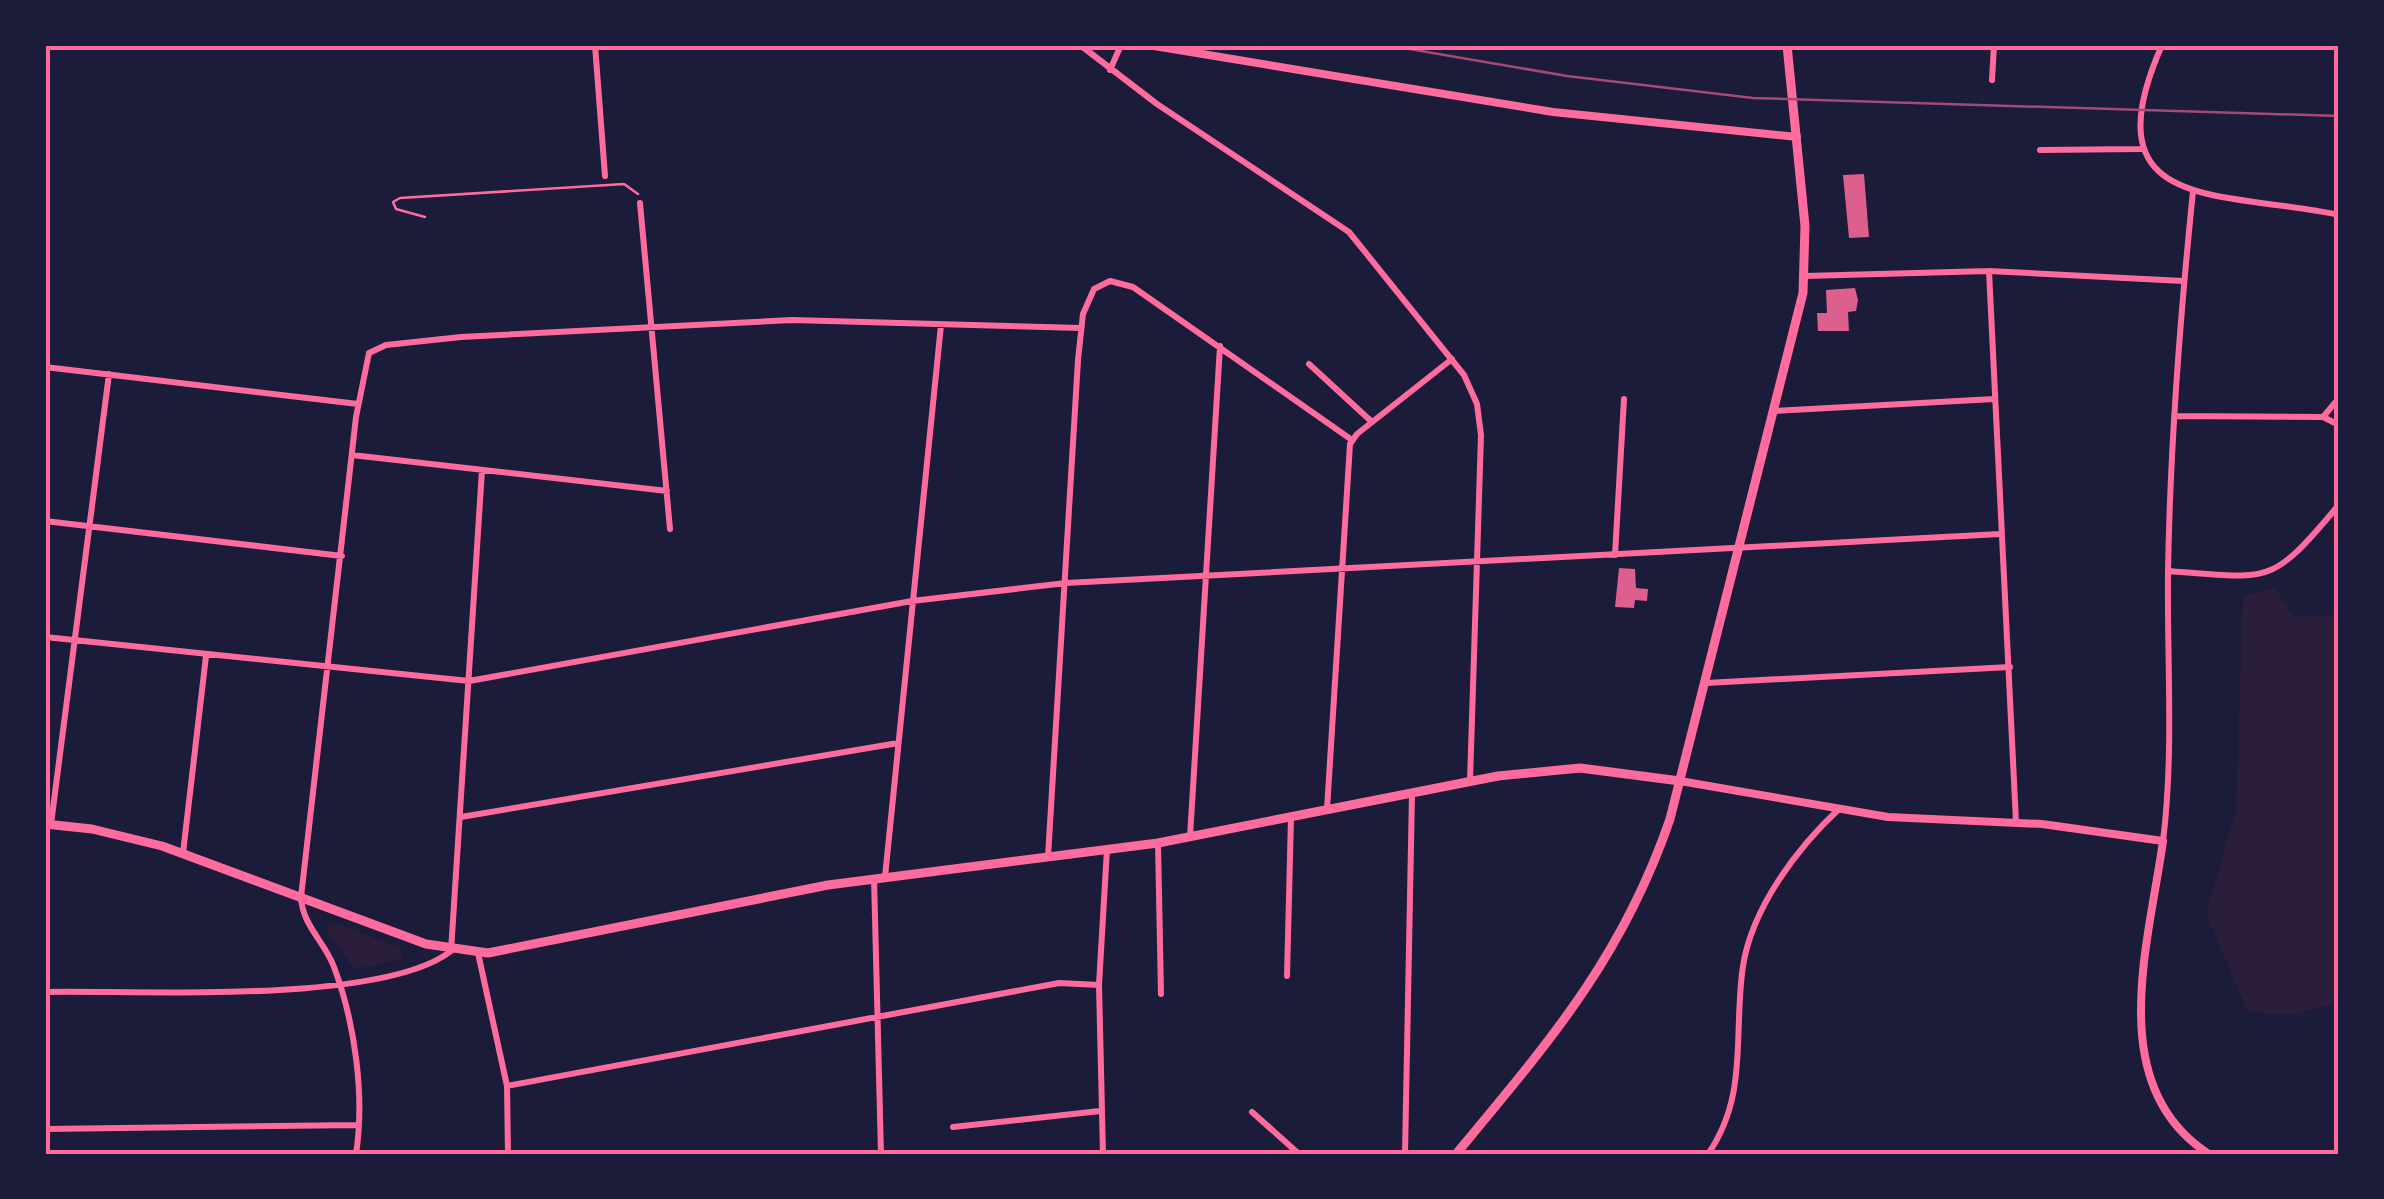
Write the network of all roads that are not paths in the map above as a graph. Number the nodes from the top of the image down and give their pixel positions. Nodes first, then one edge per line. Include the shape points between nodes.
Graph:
1 (596, 45) edge
2 (1080, 45) edge
3 (1121, 45) edge
4 (1148, 45) edge
5 (1788, 45) edge
6 (1994, 45) edge
7 (2162, 45) edge
8 (1110, 70) junction
9 (1992, 80) dead end
10 (1797, 137) junction
11 (2141, 149) junction
12 (2040, 150) dead end
13 (604, 176) dead end
14 (2192, 191) junction
15 (640, 202) road end
16 (2339, 215) edge
17 (1990, 271) junction
18 (1805, 276) junction
19 (2184, 280) junction
20 (941, 325) junction
21 (654, 326) junction
22 (1081, 328) junction
23 (1220, 346) junction
24 (1452, 359) junction
25 (1309, 364) dead end
26 (45, 367) edge
27 (109, 374) junction
28 (1994, 398) junction
29 (2339, 398) edge
30 (1624, 399) dead end
31 (358, 404) junction
32 (1776, 410) junction
33 (2174, 416) junction
34 (2323, 417) junction
35 (1372, 422) junction
36 (2339, 425) edge
37 (1352, 440) junction
38 (352, 455) junction
39 (482, 470) junction
40 (667, 491) junction
41 (2339, 498) edge
42 (45, 520) edge
43 (87, 525) junction
44 (670, 529) dead end
45 (2000, 534) junction
46 (1741, 547) junction
47 (1616, 555) junction
48 (342, 556) junction
49 (1480, 561) junction
50 (1341, 566) junction
51 (2168, 571) junction
52 (1204, 574) junction
53 (1066, 584) junction
54 (912, 601) junction
55 (45, 638) edge
56 (74, 641) junction
57 (206, 655) junction
58 (2010, 667) junction
59 (328, 668) junction
60 (469, 681) junction
61 (1706, 683) junction
62 (898, 743) junction
63 (1470, 781) junction
64 (1680, 781) junction
65 (1412, 792) junction
66 (1327, 809) junction
67 (1839, 809) junction
68 (461, 817) junction
69 (1291, 817) junction
70 (2016, 822) junction
71 (48, 824) edge
72 (1190, 837) junction
73 (2163, 842) junction
74 (1158, 843) junction
75 (1107, 850) junction
76 (182, 853) junction
77 (1048, 857) junction
78 (880, 878) junction
79 (301, 897) junction
80 (451, 950) junction
81 (478, 953) junction
82 (1287, 976) dead end
83 (1099, 985) junction
84 (339, 988) junction
85 (45, 992) edge
86 (1161, 994) dead end
87 (874, 1016) junction
88 (507, 1086) junction
89 (1100, 1111) junction
90 (1252, 1112) dead end
91 (358, 1125) junction
92 (953, 1127) dead end
93 (45, 1129) edge
94 (1287, 1144) junction
95 (356, 1154) edge
96 (508, 1154) edge
97 (881, 1154) edge
98 (1103, 1154) edge
99 (1281, 1154) edge
100 (1300, 1154) edge
101 (1405, 1154) edge
102 (1456, 1154) edge
103 (1708, 1154) edge
104 (2209, 1154) edge

1 - 13 street
2 - 8 street
3 - 8 street
4 - 10 street via 1554,112
5 - 10 main road
6 - 9 street
7 - 11 street via 2140,108
8 - 24 street via 1342,226
10 - 18 main road
11 - 12 street
11 - 14 street via 2162,174
14 - 16 street
14 - 19 street
15 - 21 street
17 - 18 street
17 - 19 street
17 - 28 street
18 - 32 main road
19 - 33 street
20 - 21 street via 792,320
20 - 22 street
20 - 54 street
21 - 31 street via 386,345 369,354
21 - 40 street
22 - 23 street via 1094,289 1114,281
22 - 53 street
23 - 37 street
23 - 52 street
24 - 35 street
24 - 49 street via 1480,416
25 - 35 street
26 - 27 street
27 - 31 street
27 - 43 street
28 - 32 street
28 - 45 street
29 - 34 street
30 - 47 street
31 - 38 street
32 - 46 main road
33 - 34 street
33 - 51 street
34 - 36 street
35 - 37 street
37 - 50 street
38 - 39 street
38 - 48 street
39 - 40 street
39 - 60 street
40 - 44 street
41 - 51 street via 2296,555 2274,572
42 - 43 street
43 - 48 street
43 - 56 street
45 - 46 street
45 - 58 street
46 - 47 street
46 - 61 main road
47 - 49 street
48 - 59 street
49 - 50 street
49 - 63 street
50 - 52 street
50 - 66 street
51 - 73 street via 2170,787
52 - 53 street
52 - 72 street
53 - 54 street
53 - 77 street
54 - 60 street
54 - 62 street
55 - 56 street
56 - 57 street
56 - 71 street
57 - 59 street
57 - 76 street
58 - 61 street
58 - 70 street
59 - 60 street
59 - 79 street
60 - 68 street
61 - 64 main road
62 - 68 street
62 - 78 street
63 - 64 main road via 1580,768
63 - 65 main road
64 - 67 street
64 - 102 main road via 1644,891 1606,962
65 - 66 main road
65 - 101 street
66 - 69 main road
67 - 70 street
67 - 103 street via 1811,835 1758,922 1744,962 1734,1102
68 - 80 street
69 - 72 main road
69 - 82 street
70 - 73 street
71 - 76 main road
72 - 74 main road
73 - 104 street via 2143,980 2141,1049 2158,1096
74 - 75 main road
74 - 86 street
75 - 77 main road
75 - 83 street
76 - 79 main road
77 - 78 main road
78 - 81 main road
78 - 87 street
79 - 80 main road
79 - 84 street
80 - 81 main road
80 - 84 street via 433,964
81 - 88 street
83 - 87 street via 1060,983
83 - 89 street
84 - 85 street
84 - 91 street via 355,1065
87 - 88 street
87 - 97 street
88 - 96 street
89 - 92 street
89 - 98 street
90 - 94 street
91 - 93 street
91 - 95 street
94 - 99 street
94 - 100 street

